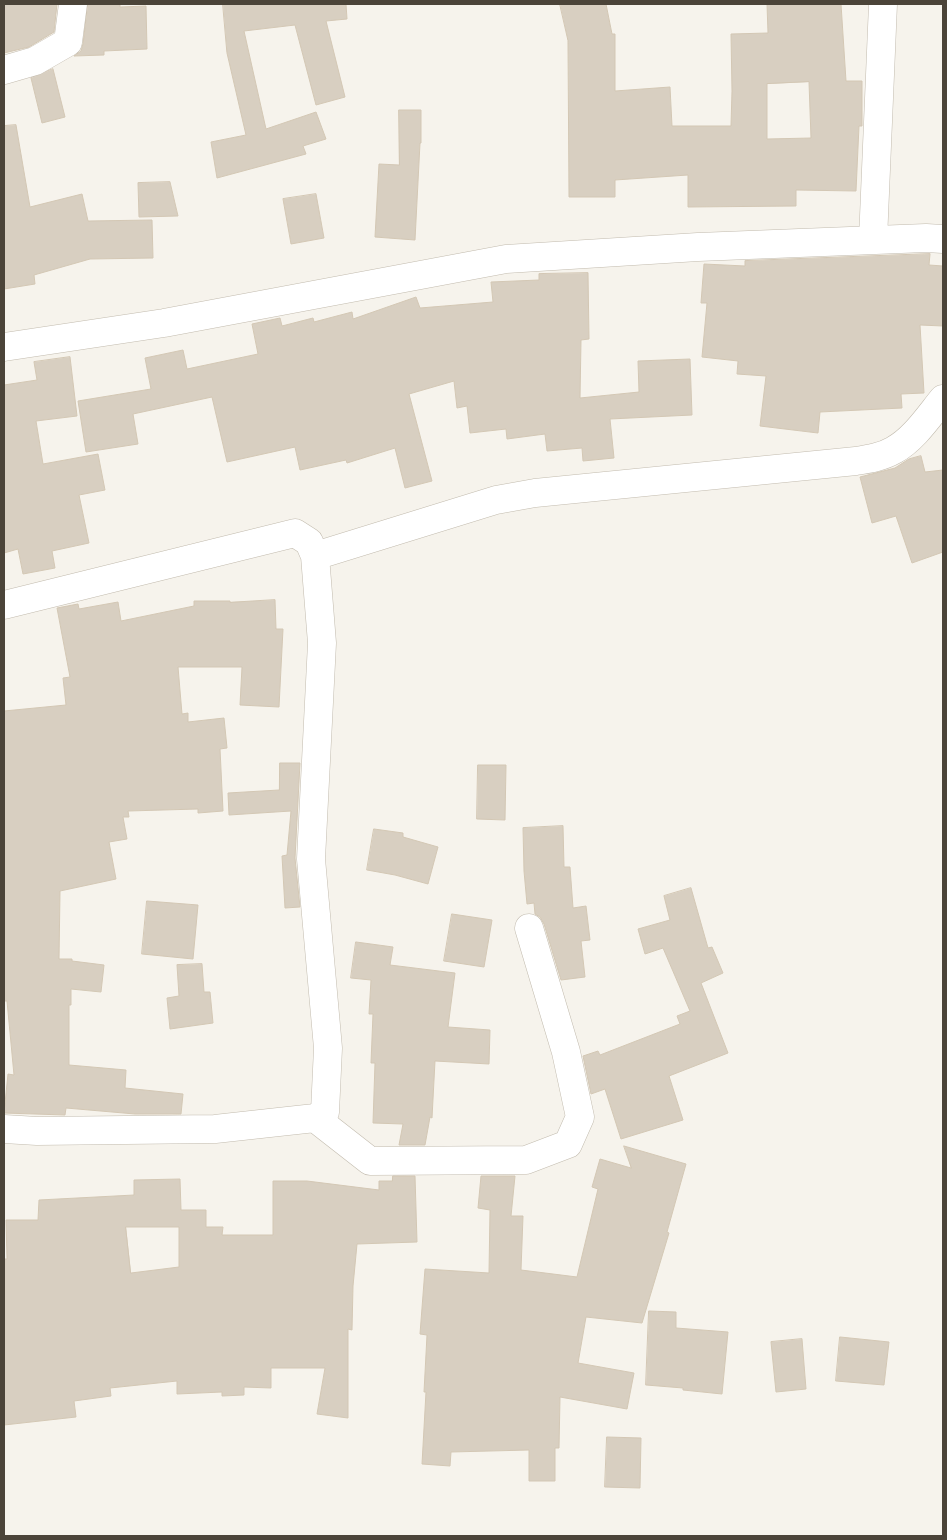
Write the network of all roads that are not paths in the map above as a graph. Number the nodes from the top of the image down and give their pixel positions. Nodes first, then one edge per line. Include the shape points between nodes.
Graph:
1 (73, 4) edge
2 (882, 4) edge
3 (4, 70) edge
4 (943, 239) edge
5 (873, 240) junction
6 (4, 347) edge
7 (943, 399) edge
8 (315, 556) junction
9 (4, 605) edge
10 (529, 928) dead end
11 (315, 1118) junction
12 (4, 1129) edge

1 - 3 street via 68,42 35,61
2 - 5 street
4 - 5 street
5 - 6 street via 506,259 164,323
7 - 8 street via 909,439 880,456 535,493 487,503
8 - 9 street via 309,542 295,533
8 - 11 street via 322,643 311,859 328,1048 325,1112
10 - 11 street via 566,1052 580,1117 568,1144 526,1160 370,1161
11 - 12 street via 215,1129

